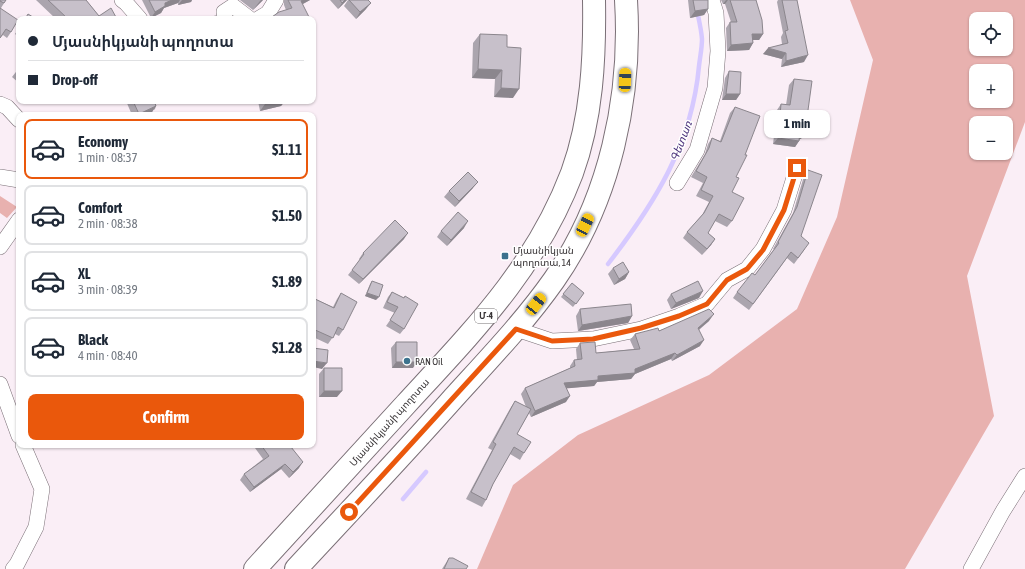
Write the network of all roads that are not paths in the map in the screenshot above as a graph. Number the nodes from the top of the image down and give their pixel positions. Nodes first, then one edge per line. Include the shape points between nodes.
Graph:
1 (122, 0) edge
2 (276, 0) edge
3 (594, 0) edge
4 (626, 0) edge
5 (712, 0) edge
6 (137, 16) edge
7 (225, 16) edge
8 (246, 16) edge
9 (262, 16) edge
10 (0, 104) edge
11 (16, 117) edge
12 (797, 168) dead end
13 (0, 177) edge
14 (16, 180) edge
15 (677, 183) dead end
16 (16, 224) edge
17 (0, 246) edge
18 (516, 329) junction
19 (0, 384) edge
20 (16, 428) edge
21 (24, 448) edge
22 (1025, 476) edge
23 (13, 569) edge
24 (255, 569) edge
25 (296, 569) edge
26 (971, 569) edge

1 - 6 street
2 - 9 street
3 - 24 highway, Մյասնիկյանի պողոտա / Մ-4 via 592,87 585,125 572,172 536,248 497,304
4 - 18 highway via 625,80 618,133 602,185 579,237 555,280
5 - 15 street via 716,13 718,51 715,88 697,150
7 - 8 street via 224,12 233,6
10 - 11 street via 7,107
12 - 18 street via 784,210 763,250 747,269 727,280 707,304 641,328 593,339 552,341
13 - 14 street
16 - 17 street
18 - 25 highway
19 - 20 street
21 - 23 street via 42,489 36,527
22 - 26 street

